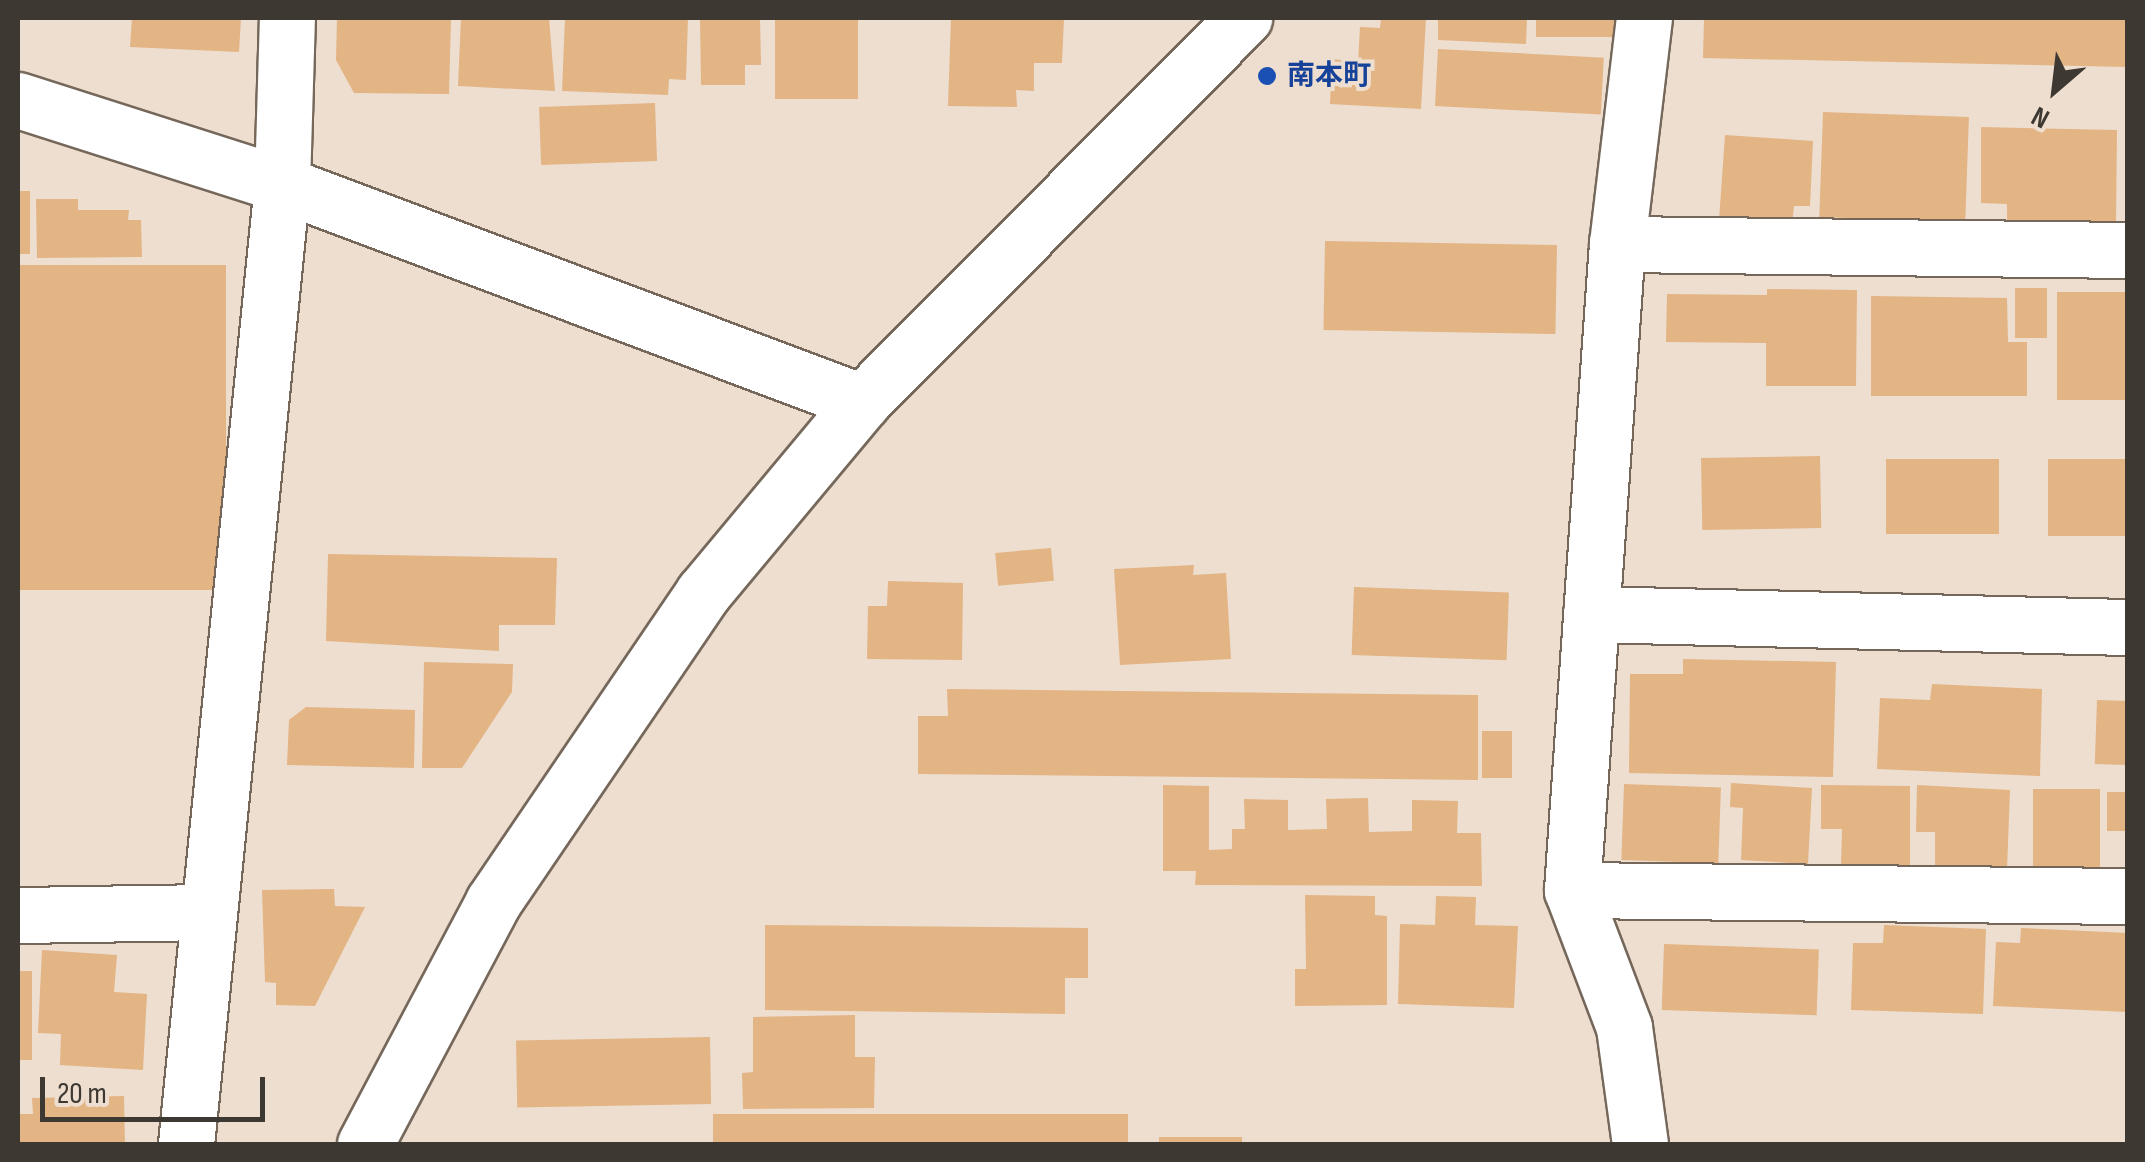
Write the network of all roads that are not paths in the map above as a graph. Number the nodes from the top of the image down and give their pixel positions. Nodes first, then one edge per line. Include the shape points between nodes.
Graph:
1 (287, 18) edge
2 (1244, 18) edge
3 (1644, 18) edge
4 (18, 100) edge
5 (282, 184) junction
6 (1618, 244) junction
7 (2128, 250) edge
8 (862, 402) junction
9 (1591, 614) junction
10 (2128, 627) edge
11 (1572, 890) junction
12 (2128, 896) edge
13 (209, 912) junction
14 (18, 915) edge
15 (186, 1144) edge
16 (365, 1144) edge
17 (1640, 1144) edge

1 - 5 street
2 - 8 street
3 - 6 street
4 - 5 street
5 - 8 street
5 - 13 street
6 - 7 street
6 - 9 street
8 - 16 street via 703,594 493,902
9 - 10 street
9 - 11 street
11 - 12 street
11 - 17 street via 1624,1026
13 - 14 street
13 - 15 street

